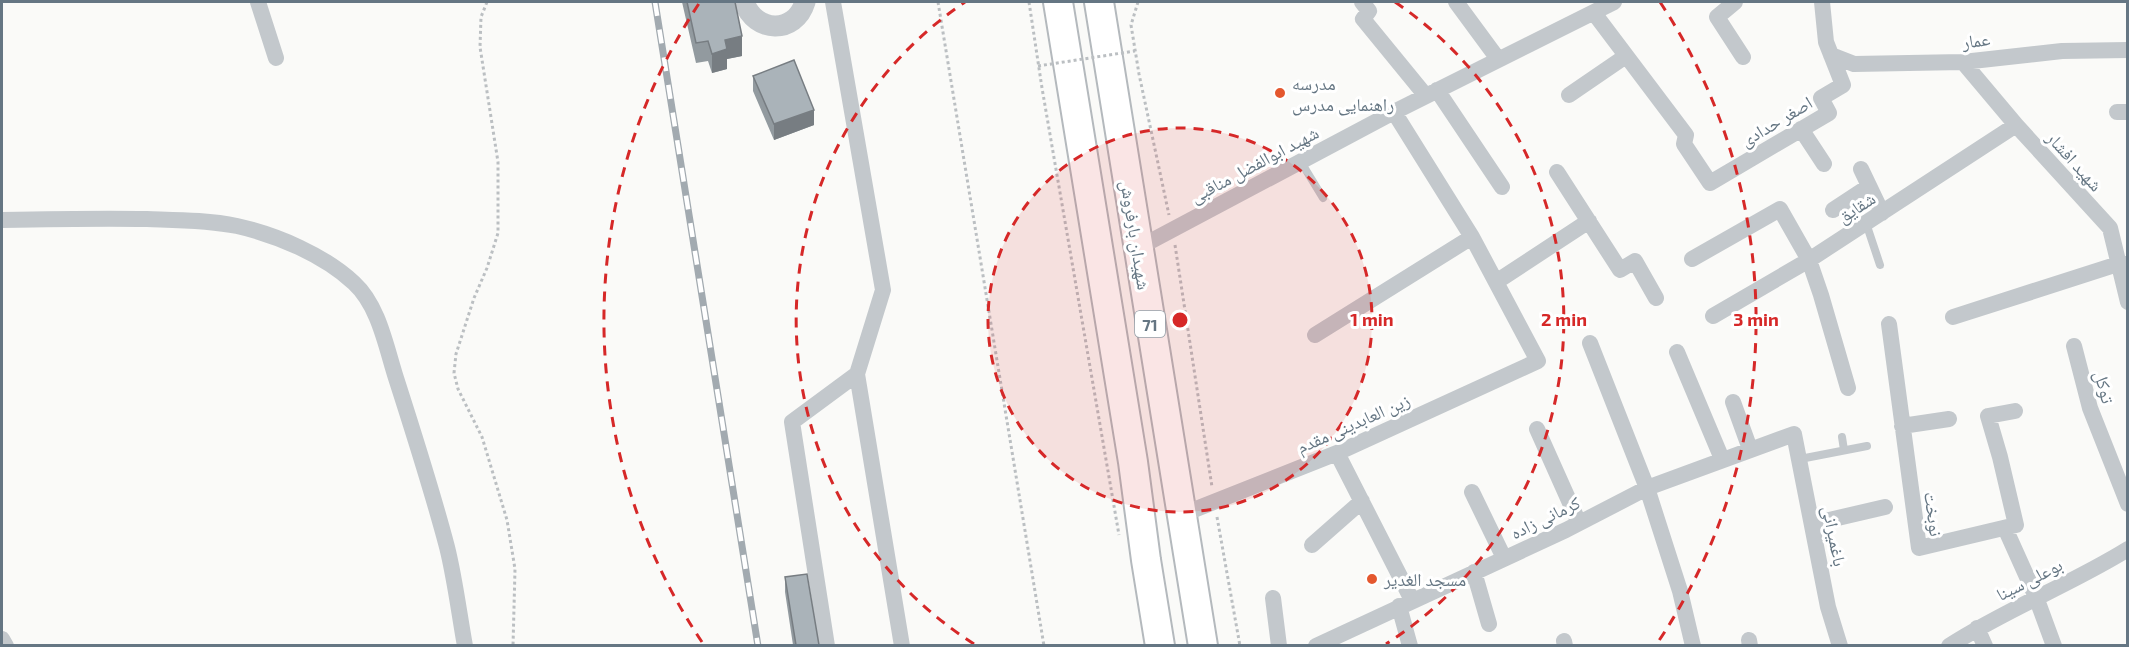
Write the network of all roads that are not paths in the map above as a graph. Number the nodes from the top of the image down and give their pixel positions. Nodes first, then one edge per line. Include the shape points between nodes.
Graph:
1 (258, 2) edge
2 (744, 2) edge
3 (805, 2) edge
4 (833, 2) edge
5 (1058, 2) edge
6 (1099, 2) edge
7 (1362, 2) edge
8 (1456, 2) edge
9 (1614, 2) edge
10 (1735, 2) edge
11 (1822, 2) edge
12 (1594, 13) junction
13 (2127, 50) edge
14 (1831, 55) junction
15 (1626, 56) junction
16 (1743, 57) dead end
17 (276, 58) dead end
18 (1498, 59) junction
19 (1963, 62) junction
20 (1432, 93) junction
21 (1569, 95) dead end
22 (1394, 112) junction
23 (2016, 125) junction
24 (1801, 129) junction
25 (1301, 162) junction
26 (1824, 164) dead end
27 (1861, 169) dead end
28 (1557, 172) dead end
29 (1502, 187) dead end
30 (1868, 187) junction
31 (1323, 198) dead end
32 (1833, 210) dead end
33 (1882, 213) junction
34 (2, 220) edge
35 (1589, 221) junction
36 (1866, 223) junction
37 (1472, 237) junction
38 (1138, 248) junction
39 (1692, 259) dead end
40 (1809, 260) junction
41 (2123, 264) edge
42 (1880, 265) dead end
43 (1496, 282) junction
44 (1656, 298) dead end
45 (2127, 302) edge
46 (1713, 316) dead end
47 (1953, 317) dead end
48 (1889, 324) dead end
49 (1315, 335) dead end
50 (1590, 343) dead end
51 (2074, 346) dead end
52 (1677, 352) dead end
53 (857, 374) junction
54 (1848, 388) dead end
55 (1733, 402) dead end
56 (2015, 411) dead end
57 (1949, 419) dead end
58 (1902, 426) junction
59 (1537, 429) dead end
60 (1794, 434) joint
61 (1842, 437) dead end
62 (1867, 446) dead end
63 (1750, 449) junction
64 (1844, 450) junction
65 (1337, 453) junction
66 (1172, 459) junction
67 (1722, 459) junction
68 (1800, 459) junction
69 (1133, 462) junction
70 (1647, 488) junction
71 (1472, 492) dead end
72 (1362, 501) junction
73 (2127, 504) edge
74 (1885, 507) dead end
75 (1181, 515) junction
76 (1579, 523) junction
77 (1812, 524) junction
78 (2005, 528) junction
79 (1312, 545) dead end
80 (2127, 549) edge
81 (1187, 551) junction
82 (1504, 558) junction
83 (1146, 560) junction
84 (1474, 572) junction
85 (2036, 597) junction
86 (1273, 598) dead end
87 (1405, 603) junction
88 (1489, 624) dead end
89 (1977, 628) junction
90 (2, 639) edge
91 (6, 645) edge
92 (465, 645) edge
93 (827, 645) edge
94 (902, 645) edge
95 (1160, 645) edge
96 (1203, 645) edge
97 (1279, 645) edge
98 (1316, 645) edge
99 (1410, 645) edge
100 (1693, 645) edge
101 (1840, 645) edge
102 (1949, 645) edge
103 (1985, 645) edge
104 (2054, 645) edge

1 - 17 street
2 - 3 street via 756,20 777,26 796,18
4 - 53 street via 883,290
5 - 69 highway, 71
6 - 38 highway, شهیدان بارفروش / 71
7 - 20 street via 1369,10 1363,19
8 - 18 street
9 - 12 street, شهید ابوالفضل مناقبی
10 - 16 street via 1717,16
11 - 14 street
12 - 15 street
12 - 18 street, شهید ابوالفضل مناقبی
13 - 19 street, عمار via 2062,51
14 - 19 street, عمار via 1854,64
14 - 24 street, اصغر حدادی via 1844,85 1821,98 1829,113
15 - 21 street
15 - 24 street, اصغر حدادی via 1686,135 1684,144 1710,183
18 - 20 street, شهید ابوالفضل مناقبی
19 - 23 street, شهید افشار
20 - 22 street, شهید ابوالفضل مناقبی
20 - 29 street
22 - 25 street, شهید ابوالفضل مناقبی
22 - 37 street
23 - 33 street, شقایق
23 - 41 street, شهید افشار via 2110,228
24 - 26 street
25 - 31 lane
25 - 38 street, شهید ابوالفضل مناقبی
27 - 30 street
28 - 35 street
30 - 32 street
30 - 33 street
33 - 36 street, شقایق
34 - 92 street via 183,220 237,226 308,253 355,284 378,322 411,424 448,549
35 - 43 street
35 - 44 street via 1620,270 1635,261
36 - 40 street, شقایق
36 - 42 lane
37 - 43 street
37 - 49 street
38 - 66 highway, شهیدان بارفروش / 71
39 - 40 street via 1780,209
40 - 46 street, شقایق
40 - 54 street
41 - 45 street, شهید افشار
41 - 47 street
43 - 65 street, زین العابدینی مقدم via 1538,361
48 - 58 street, نوبخت
50 - 70 street
51 - 73 street, توکل via 2090,408
52 - 67 street
53 - 93 street via 792,422
53 - 94 street
55 - 63 street
56 - 78 street via 1988,416 2016,525
57 - 58 street
58 - 78 street, نوبخت via 1919,548
59 - 76 street
60 - 63 street, کرمانی زاده
60 - 68 street, باغمیرانی
61 - 64 lane
62 - 64 lane
63 - 67 street, کرمانی زاده
64 - 68 lane
65 - 72 street
65 - 75 street, زین العابدینی مقدم
66 - 69 highway via 1154,471
66 - 75 highway, شهیدان بارفروش / 71
67 - 70 street, کرمانی زاده
68 - 77 street, باغمیرانی
69 - 83 highway, 71
70 - 76 street, کرمانی زاده
70 - 100 street
71 - 82 street
72 - 79 street
72 - 87 street
74 - 77 street
75 - 81 highway, شهیدان بارفروش / 71
76 - 82 street, کرمانی زاده
77 - 101 street, باغمیرانی via 1828,607
78 - 85 street
80 - 85 street, بوعلی سینا
81 - 83 highway via 1176,545 1164,545 1153,550
81 - 96 highway, شهیدان بارفروش / 71
82 - 84 street, کرمانی زاده
83 - 95 highway, 71
84 - 87 street, کرمانی زاده
84 - 88 street
85 - 89 street, بوعلی سینا
85 - 104 street
86 - 97 street
87 - 98 street, کرمانی زاده
87 - 99 street
89 - 102 street, بوعلی سینا
89 - 103 street
90 - 91 street

